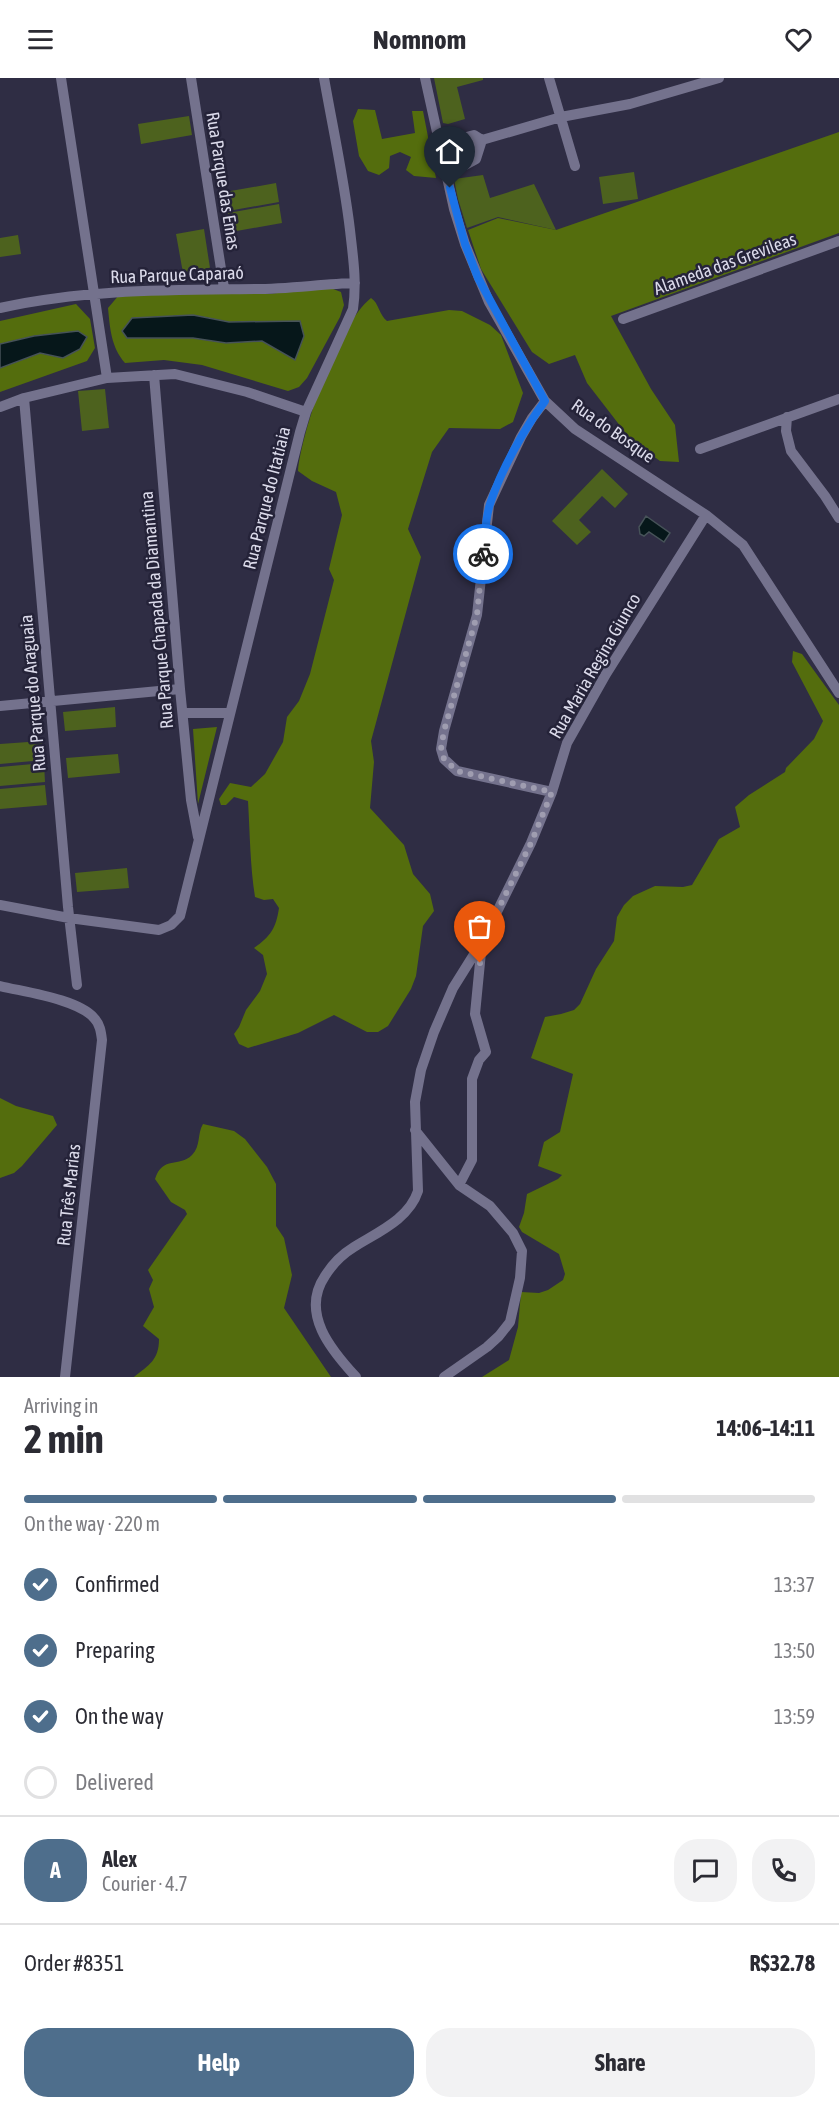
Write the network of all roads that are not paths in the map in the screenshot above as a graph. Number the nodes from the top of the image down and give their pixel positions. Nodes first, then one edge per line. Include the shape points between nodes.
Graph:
1 (61, 78) edge
2 (191, 78) edge
3 (324, 78) edge
4 (425, 78) edge
5 (549, 78) edge
6 (719, 78) edge
7 (561, 117) junction
8 (482, 140) junction
9 (440, 144) junction
10 (444, 163) junction
11 (575, 166) dead end
12 (839, 241) edge
13 (355, 283) junction
14 (224, 288) junction
15 (95, 294) junction
16 (0, 308) edge
17 (623, 319) dead end
18 (154, 375) junction
19 (107, 378) junction
20 (24, 399) junction
21 (839, 399) edge
22 (545, 401) junction
23 (0, 407) edge
24 (306, 412) junction
25 (788, 417) junction
26 (700, 449) dead end
27 (706, 515) junction
28 (839, 518) edge
29 (180, 689) junction
30 (839, 693) edge
31 (50, 701) junction
32 (0, 706) edge
33 (184, 713) junction
34 (230, 714) junction
35 (552, 792) junction
36 (199, 840) junction
37 (0, 905) edge
38 (69, 918) junction
39 (483, 940) junction
40 (77, 985) dead end
41 (0, 986) edge
42 (414, 1130) junction
43 (459, 1185) junction
44 (65, 1377) edge
45 (356, 1377) edge
46 (444, 1377) edge

1 - 15 street
2 - 14 street, Rua Parque das Emas
3 - 13 street, Rua Parque do Itatiaia via 347,204
4 - 9 street, Rua do Bosque
5 - 7 street
6 - 7 street via 630,104
7 - 8 street
7 - 11 street
8 - 9 street via 474,135
8 - 10 street
9 - 10 street, Rua do Bosque
10 - 22 street, Rua do Bosque via 454,209 478,278
12 - 17 street, Alameda das Grevileas
13 - 14 street, Rua Parque Caparaó
13 - 24 street, Rua Parque do Itatiaia via 350,319
14 - 15 street, Rua Parque Caparaó
15 - 16 street, Rua Parque Caparaó via 39,299
15 - 19 street
18 - 19 street
18 - 24 street via 197,378
18 - 29 street, Rua Parque Chapada da Diamantina
19 - 20 street
20 - 23 street
20 - 31 street, Rua Parque do Araguaia
21 - 25 street
22 - 27 street, Rua do Bosque via 575,429
22 - 35 street via 521,437 489,505 477,615 441,749 444,759 457,771
24 - 34 street, Rua Parque do Itatiaia
25 - 26 street
25 - 28 street via 786,431 791,451
27 - 30 street, Rua do Bosque via 743,545
27 - 35 street, Rua Maria Regina Giunco via 586,708 567,743
29 - 31 street
29 - 33 street, Rua Parque Chapada da Diamantina
31 - 32 street
31 - 38 street, Rua Parque do Araguaia
33 - 34 street
33 - 36 street, Rua Parque Chapada da Diamantina via 191,800
34 - 36 street, Rua Parque do Itatiaia
35 - 39 street, Rua Maria Regina Giunco
36 - 38 street, Rua Parque do Itatiaia via 180,916 171,925 159,930 143,929
37 - 38 street
38 - 40 street, Rua Parque do Araguaia
39 - 42 street via 453,988 434,1032 415,1102
39 - 43 street via 475,1014 486,1052 472,1079 471,1160
41 - 44 street, Rua Três Marias via 74,1004 94,1018 102,1040
42 - 43 street
42 - 45 street via 418,1177 414,1203 399,1218 335,1260 316,1296 319,1325 325,1338
43 - 46 street via 490,1206 513,1233 522,1251 522,1265 510,1322 487,1347

